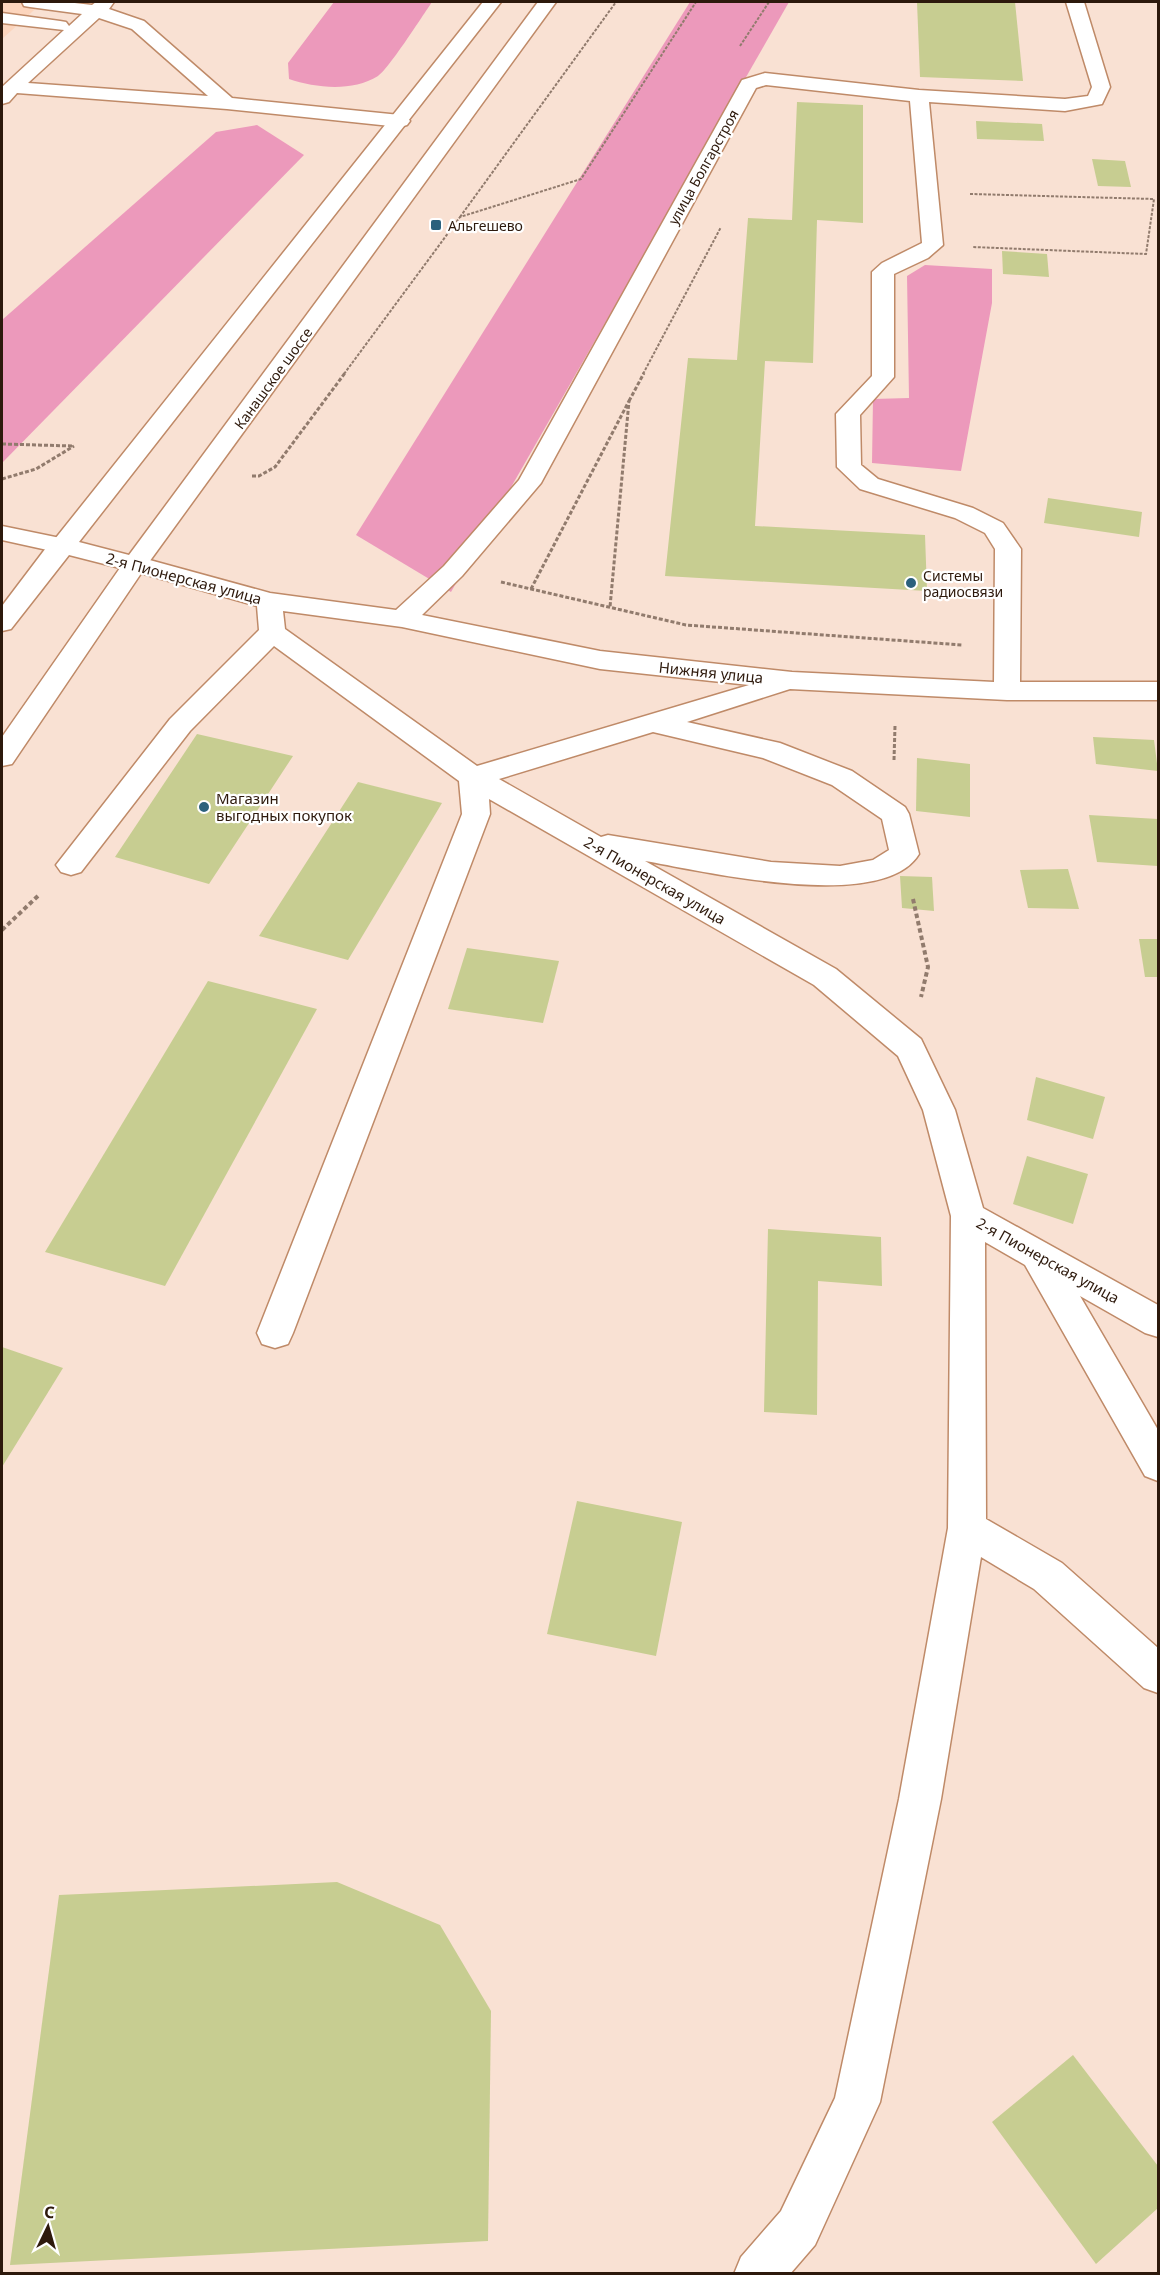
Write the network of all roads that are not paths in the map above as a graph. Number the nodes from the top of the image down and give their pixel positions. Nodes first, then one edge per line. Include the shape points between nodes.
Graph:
1 (30, 2) edge
2 (492, 2) edge
3 (547, 2) edge
4 (1075, 2) edge
5 (101, 6) edge
6 (2, 18) edge
7 (77, 29) junction
8 (7, 92) edge
9 (919, 96) junction
10 (227, 103) junction
11 (400, 121) junction
12 (2, 533) edge
13 (62, 545) junction
14 (135, 564) junction
15 (269, 601) junction
16 (402, 619) junction
17 (2, 624) edge
18 (272, 632) junction
19 (792, 681) junction
20 (1007, 691) junction
21 (1158, 692) edge
22 (653, 723) junction
23 (2, 757) edge
24 (473, 777) junction
25 (586, 841) junction
26 (70, 865) road end
27 (968, 1216) junction
28 (1036, 1252) junction
29 (1158, 1322) edge
30 (275, 1333) dead end
31 (1158, 1464) edge
32 (967, 1528) junction
33 (1158, 1674) edge
34 (758, 2274) edge

1 - 5 street
2 - 11 street
3 - 14 street, Канашское шоссе
4 - 9 street, улица Болгарстроя via 1101,87 1095,100 1065,105
5 - 7 street
5 - 10 street via 138,25
6 - 7 street
7 - 8 street
8 - 10 street
9 - 16 street, улица Болгарстроя via 765,79 749,84 529,483 453,571
9 - 20 street via 933,245 923,254 895,262 883,272 883,377 848,414 849,467 869,484 964,513 994,528 1008,549
10 - 11 street
11 - 13 street
12 - 13 street, 2-я Пионерская улица
13 - 14 street, 2-я Пионерская улица
13 - 17 street
14 - 15 street, 2-я Пионерская улица
14 - 23 street, Канашское шоссе
15 - 16 street, Нижняя улица
15 - 18 street, 2-я Пионерская улица
16 - 19 street, Нижняя улица via 600,660
18 - 24 street, 2-я Пионерская улица
18 - 26 street via 180,725
19 - 20 street, Нижняя улица
19 - 22 street
20 - 21 street, Нижняя улица
22 - 24 street
22 - 25 street via 770,750 842,778 895,814 904,854 881,869 840,876 771,872
24 - 25 street, 2-я Пионерская улица
24 - 30 street via 476,814
25 - 27 street, 2-я Пионерская улица via 825,977 910,1048 939,1110
27 - 28 street, 2-я Пионерская улица
27 - 32 street
28 - 29 street, 2-я Пионерская улица
28 - 31 street
32 - 33 street via 1048,1576
32 - 34 street via 920,1799 857,2102 798,2228

